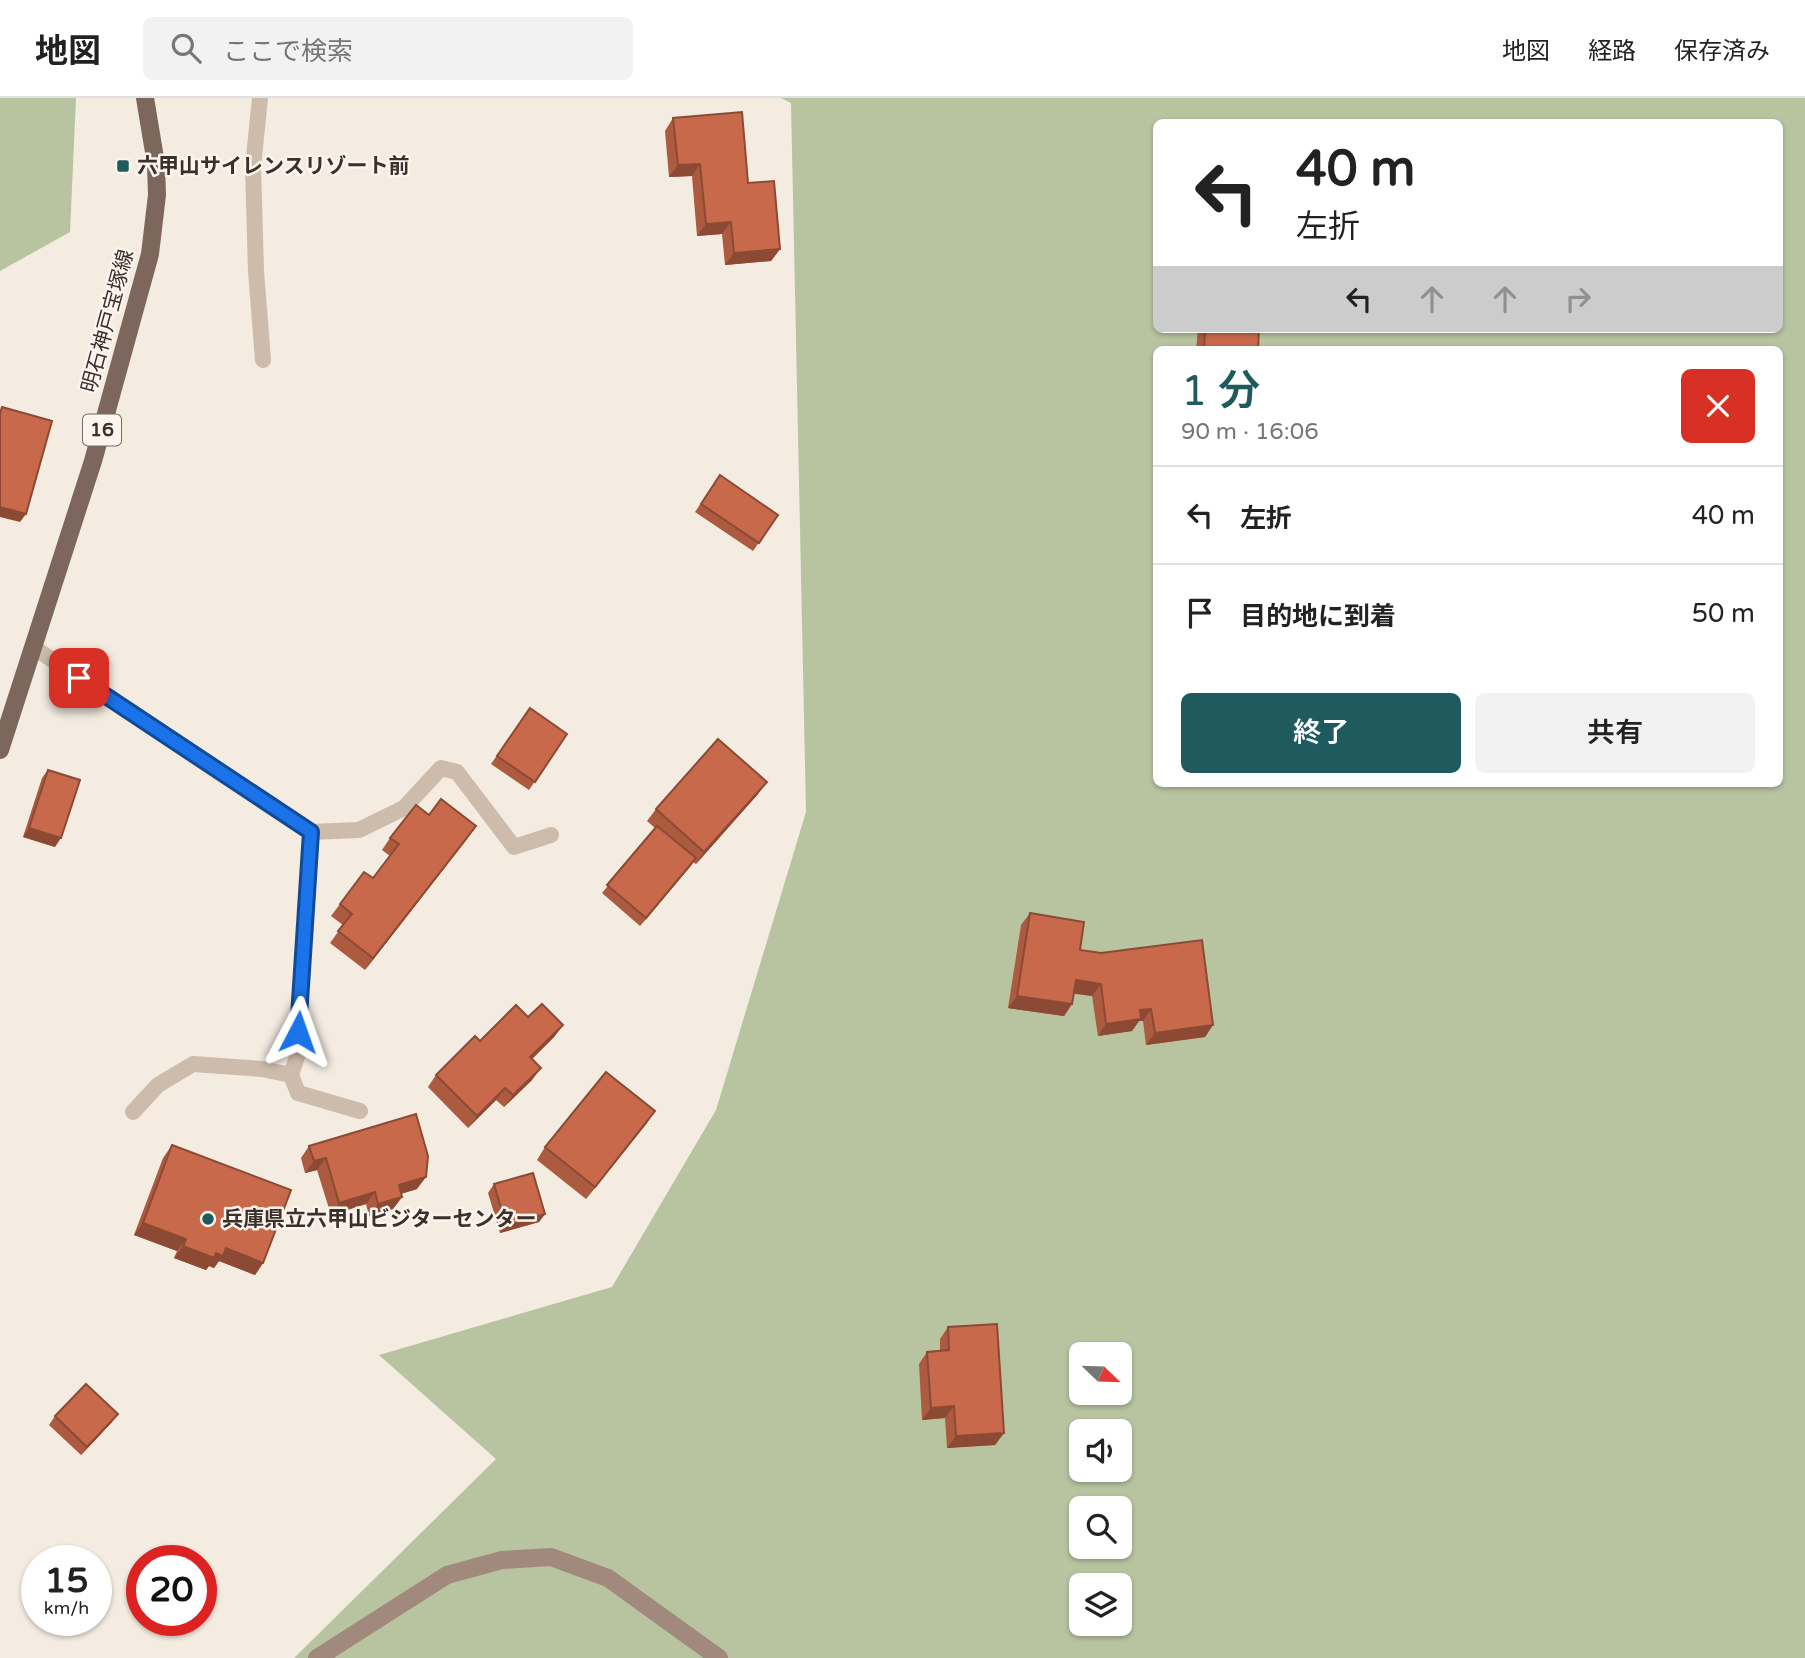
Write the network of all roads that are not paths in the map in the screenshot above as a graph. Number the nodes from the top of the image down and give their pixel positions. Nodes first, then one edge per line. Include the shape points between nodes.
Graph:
1 (260, 98) edge
2 (147, 99) edge
3 (263, 360) dead end
4 (33, 647) junction
5 (0, 750) edge
6 (311, 832) junction
7 (551, 835) dead end
8 (290, 1076) junction
9 (360, 1111) dead end
10 (133, 1112) dead end
11 (317, 1658) edge
12 (719, 1658) edge

1 - 3 lane via 253,167
2 - 4 main road, 明石神戸宝塚線 / 16 via 157,195 150,254 93,461
4 - 5 main road, 明石神戸宝塚線 / 16
4 - 6 lane
6 - 7 lane via 359,830 404,808 441,768 457,772 514,847
6 - 8 lane via 297,1057
8 - 9 lane via 298,1093
8 - 10 lane via 193,1064 158,1085
11 - 12 street via 447,1575 502,1560 551,1557 608,1578

